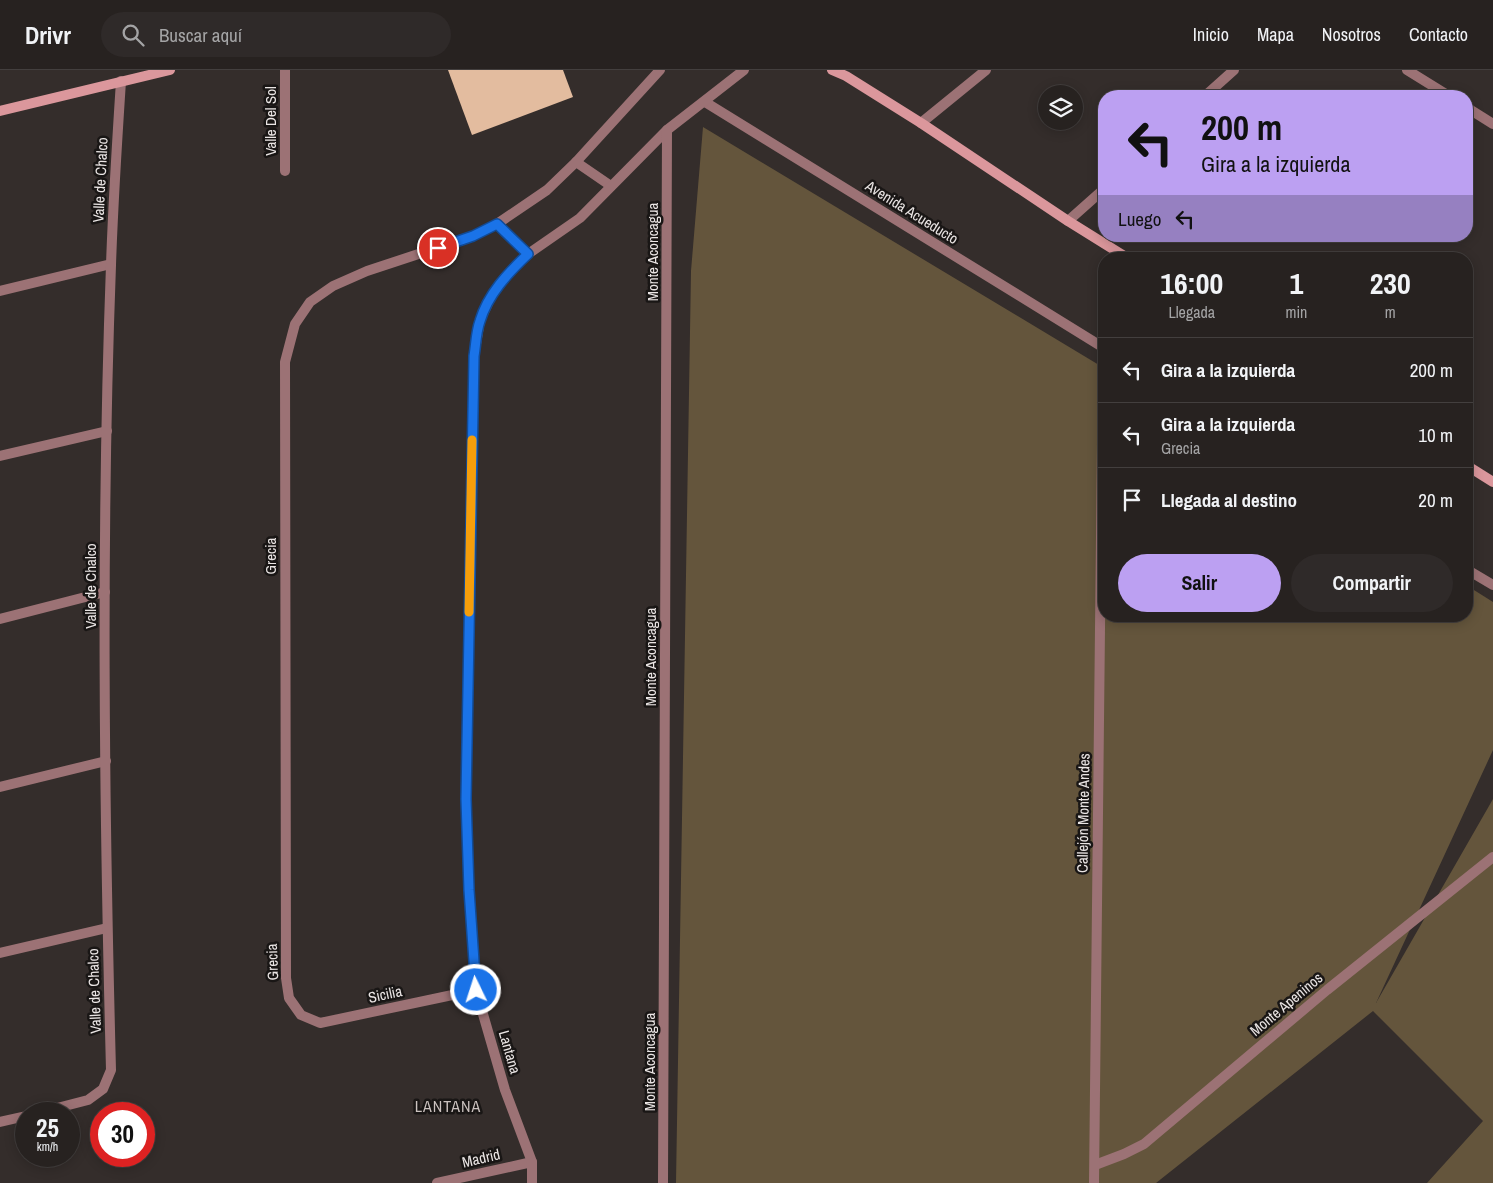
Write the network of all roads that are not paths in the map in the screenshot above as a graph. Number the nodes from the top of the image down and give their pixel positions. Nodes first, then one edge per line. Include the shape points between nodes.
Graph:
1 (170, 70) edge
2 (285, 70) edge
3 (660, 70) edge
4 (744, 70) edge
5 (832, 70) edge
6 (986, 70) edge
7 (1234, 70) edge
8 (1407, 70) edge
9 (121, 81) junction
10 (1212, 90) edge
11 (1439, 90) edge
12 (705, 102) junction
13 (0, 111) edge
14 (1473, 112) edge
15 (921, 123) junction
16 (1493, 124) edge
17 (667, 130) junction
18 (576, 162) junction
19 (284, 171) dead end
20 (611, 186) junction
21 (1098, 194) edge
22 (1068, 221) junction
23 (497, 224) junction
24 (1098, 240) edge
25 (1102, 242) edge
26 (1118, 252) edge
27 (528, 254) junction
28 (111, 264) junction
29 (0, 291) edge
30 (1098, 344) edge
31 (106, 431) junction
32 (0, 456) edge
33 (1473, 469) edge
34 (1493, 482) edge
35 (1473, 573) edge
36 (1493, 586) edge
37 (105, 592) junction
38 (0, 619) edge
39 (1100, 622) edge
40 (106, 761) junction
41 (0, 787) edge
42 (1493, 858) edge
43 (107, 928) junction
44 (0, 953) edge
45 (476, 990) junction
46 (302, 1015) joint
47 (80, 1102) edge
48 (15, 1119) edge
49 (0, 1122) edge
50 (532, 1162) junction
51 (1094, 1165) junction
52 (436, 1183) edge
53 (532, 1183) edge
54 (663, 1183) edge
55 (1094, 1183) edge

1 - 9 street
2 - 19 street, Valle Del Sol
3 - 18 street, Grecia
4 - 12 street, Lantana
5 - 15 street
6 - 15 street
7 - 10 street
8 - 11 street
9 - 13 street
9 - 28 street, Valle de Chalco
12 - 17 street, Lantana
12 - 30 street, Avenida Acueducto
14 - 16 street
15 - 22 street
17 - 20 street, Lantana
17 - 54 street, Monte Aconcagua
18 - 20 street
18 - 23 street, Grecia via 547,190
20 - 27 street, Lantana via 580,218
21 - 22 street
22 - 24 street
23 - 27 street
23 - 46 street, Grecia via 473,236 333,286 310,302 295,324 284,362 286,978 289,998
25 - 26 street
27 - 45 street, Lantana via 504,277 492,295 480,320 474,356 466,799
28 - 29 street
28 - 31 street, Valle de Chalco
31 - 32 street
31 - 37 street, Valle de Chalco
33 - 34 street
35 - 36 street
37 - 38 street
37 - 40 street, Valle de Chalco
39 - 51 street, Callejón Monte Andes
40 - 41 street
40 - 43 street, Valle de Chalco
42 - 51 street, Monte Apeninos via 1327,990 1144,1144
43 - 44 street
43 - 47 street, Valle de Chalco via 111,1070 103,1089
45 - 46 street, Sicilia via 320,1023
45 - 50 street, Lantana via 505,1090
48 - 49 street
50 - 52 street, Madrid
50 - 53 street, Lantana
51 - 55 street, Callejón Monte Andes

